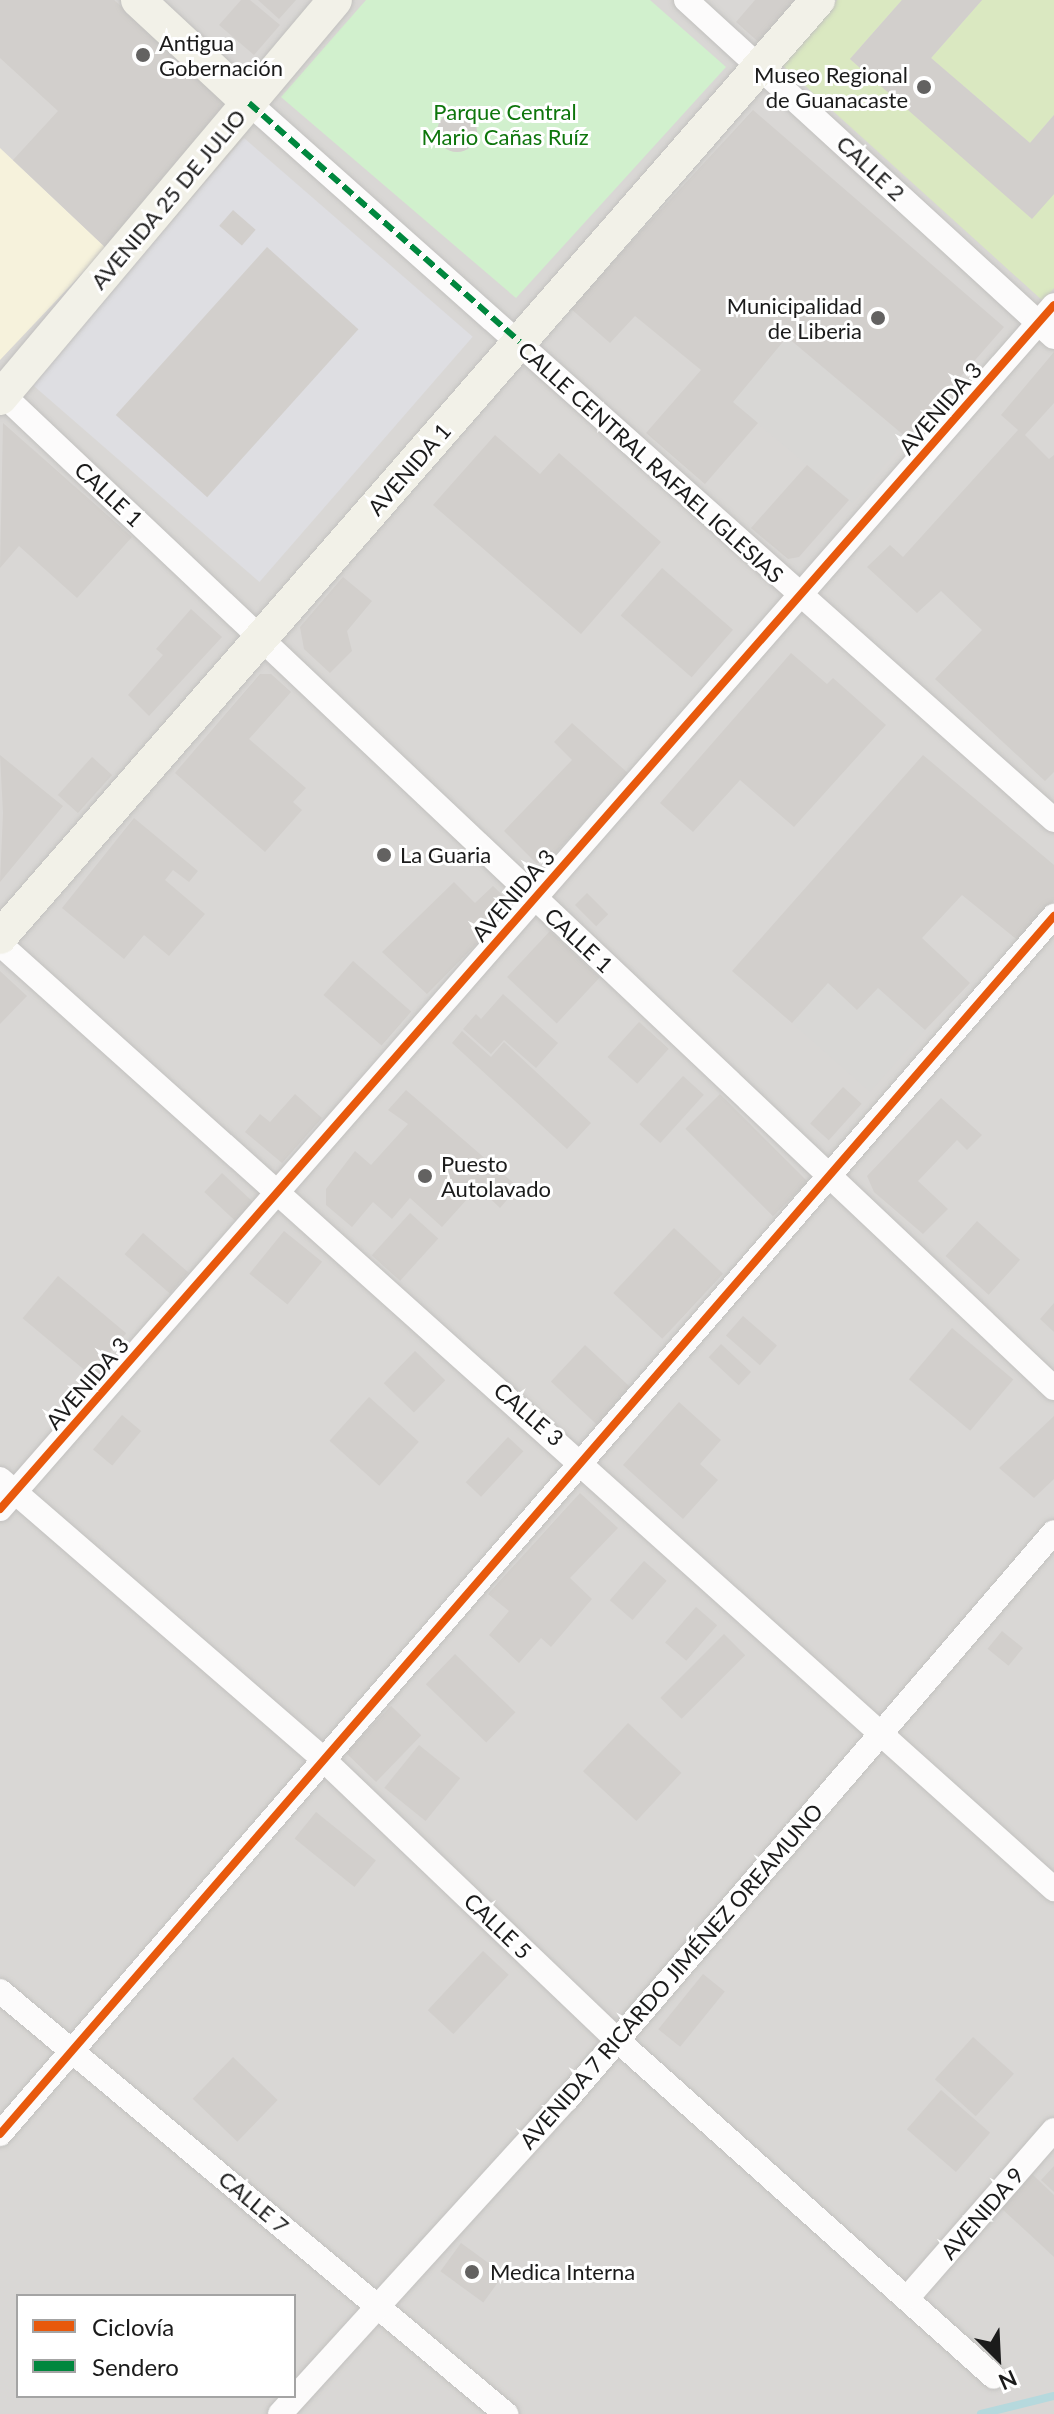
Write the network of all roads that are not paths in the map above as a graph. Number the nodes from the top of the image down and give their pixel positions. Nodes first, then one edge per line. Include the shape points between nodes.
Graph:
1 (138, 0) edge
2 (335, 0) edge
3 (686, 0) edge
4 (818, 0) edge
5 (760, 66) junction
6 (249, 103) junction
7 (1049, 321) edge
8 (520, 342) junction
9 (1, 394) edge
10 (799, 596) junction
11 (261, 638) junction
12 (1054, 820) edge
13 (535, 898) junction
14 (1054, 916) edge
15 (0, 937) edge
16 (0, 944) edge
17 (829, 1176) junction
18 (277, 1192) junction
19 (1054, 1388) edge
20 (582, 1461) junction
21 (5, 1493) edge
22 (1054, 1532) edge
23 (879, 1735) junction
24 (324, 1760) junction
25 (1054, 1889) edge
26 (0, 1991) edge
27 (615, 2038) junction
28 (72, 2051) junction
29 (1054, 2130) edge
30 (0, 2134) edge
31 (909, 2296) junction
32 (379, 2306) junction
33 (994, 2377) dead end
34 (296, 2397) edge
35 (295, 2398) edge
36 (280, 2414) edge
37 (506, 2414) edge

1 - 6 street
2 - 6 street, AVENIDA 25 DE JULIO
3 - 5 street, CALLE 2
4 - 5 street, AVENIDA 1
5 - 7 street, CALLE 2
5 - 8 street, AVENIDA 1
6 - 8 street, CALLE CENTRAL RAFAEL IGLESIAS
6 - 9 street, AVENIDA 25 DE JULIO
7 - 10 street, AVENIDA 3
8 - 10 street, CALLE CENTRAL RAFAEL IGLESIAS
8 - 11 street, AVENIDA 1
9 - 11 street, CALLE 1
10 - 12 street, CALLE CENTRAL RAFAEL IGLESIAS
10 - 13 street, AVENIDA 3
11 - 13 street, CALLE 1
11 - 15 street, AVENIDA 1
13 - 17 street, CALLE 1
13 - 18 street, AVENIDA 3
14 - 17 street
16 - 18 street, CALLE 3
17 - 19 street, CALLE 1
17 - 20 street
18 - 20 street, CALLE 3
18 - 21 street, AVENIDA 3
20 - 23 street, CALLE 3
20 - 24 street
21 - 24 street, CALLE 5
22 - 23 street, AVENIDA 7 RICARDO JIMÉNEZ OREAMUNO
23 - 25 street, CALLE 3
23 - 27 street, AVENIDA 7 RICARDO JIMÉNEZ OREAMUNO
24 - 27 street, CALLE 5
24 - 28 street
26 - 28 street, CALLE 7
27 - 31 street, CALLE 5
27 - 32 street, AVENIDA 7 RICARDO JIMÉNEZ OREAMUNO
28 - 30 street
28 - 32 street, CALLE 7
29 - 31 street, AVENIDA 9
31 - 33 street, CALLE 5
32 - 34 street, AVENIDA 7 RICARDO JIMÉNEZ OREAMUNO
32 - 37 street, CALLE 7
35 - 36 street, AVENIDA 7 RICARDO JIMÉNEZ OREAMUNO

